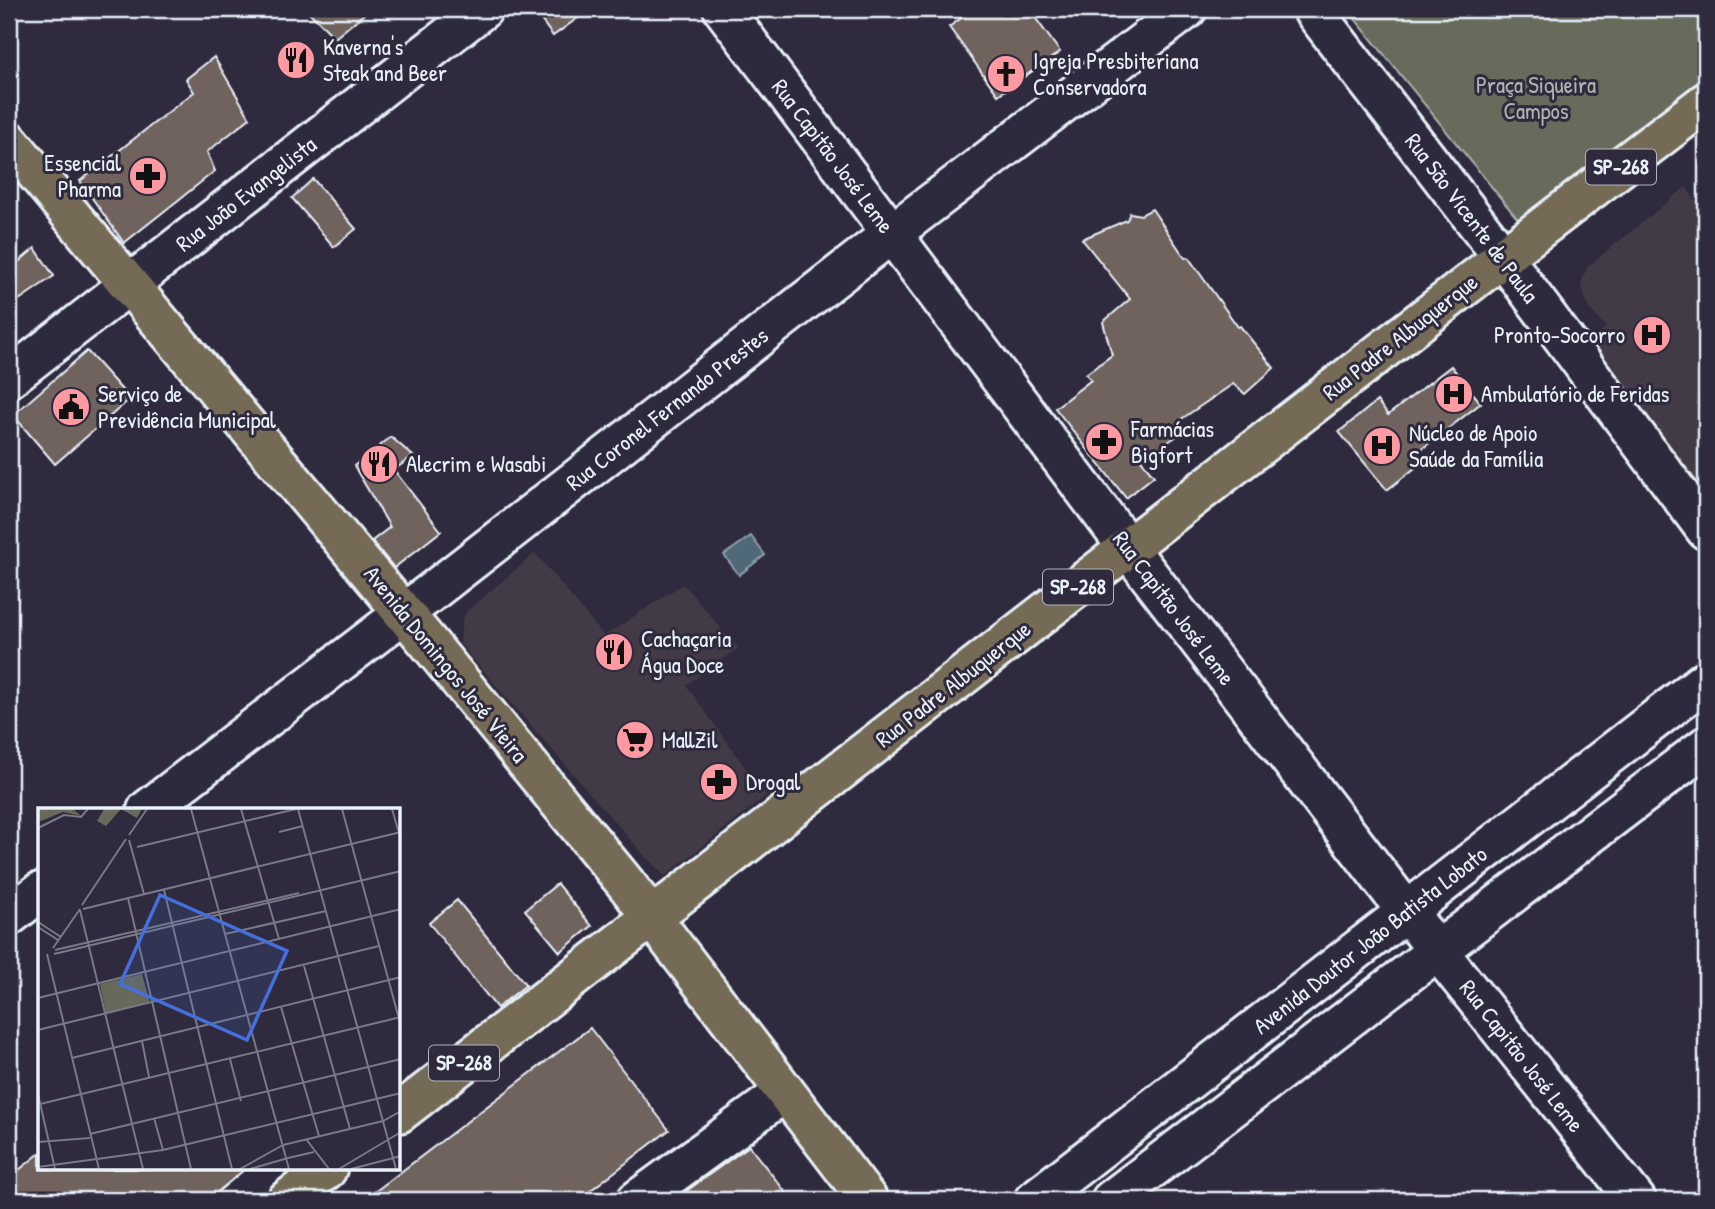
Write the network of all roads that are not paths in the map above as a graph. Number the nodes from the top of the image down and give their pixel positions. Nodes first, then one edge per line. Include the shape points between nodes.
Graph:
1 (483, 9) edge
2 (723, 9) edge
3 (1187, 9) edge
4 (1312, 9) edge
5 (1706, 102) edge
6 (9, 141) edge
7 (891, 234) junction
8 (1503, 257) junction
9 (129, 285) junction
10 (9, 378) edge
11 (1706, 530) edge
12 (1128, 548) junction
13 (404, 613) junction
14 (1706, 680) edge
15 (1706, 746) edge
16 (150, 808) edge
17 (38, 894) edge
18 (1407, 912) junction
19 (9, 916) edge
20 (652, 917) junction
21 (1438, 951) junction
22 (785, 1092) junction
23 (401, 1111) edge
24 (326, 1170) edge
25 (287, 1200) edge
26 (637, 1200) edge
27 (868, 1200) edge
28 (1034, 1200) edge
29 (1111, 1200) edge
30 (1636, 1200) edge

1 - 9 street, Rua João Evangelista
2 - 7 street, Rua Capitão José Leme
3 - 7 street, Rua Coronel Fernando Prestes
4 - 8 street, Rua São Vicente de Paula
5 - 8 main road, Rua Padre Albuquerque / SP-268
6 - 9 main road, Avenida Domingos José Vieira
7 - 12 street, Rua Capitão José Leme
7 - 13 street, Rua Coronel Fernando Prestes
8 - 11 street, Rua São Vicente de Paula
8 - 12 main road, Rua Padre Albuquerque / SP-268
9 - 10 street, Rua João Evangelista
9 - 13 main road, Avenida Domingos José Vieira
12 - 18 street, Rua Capitão José Leme
12 - 20 main road, Rua Padre Albuquerque / SP-268
13 - 16 street, Rua Coronel Fernando Prestes
13 - 20 main road, Avenida Domingos José Vieira
14 - 18 street, Avenida Doutor João Batista Lobato
15 - 21 street
17 - 19 street
18 - 21 street, Rua Capitão José Leme
18 - 28 street, Avenida Doutor João Batista Lobato
20 - 22 main road, Avenida Domingos José Vieira
20 - 23 main road, Rua Padre Albuquerque / SP-268
21 - 29 street
21 - 30 street, Rua Capitão José Leme
22 - 26 street
22 - 27 main road, Avenida Domingos José Vieira
24 - 25 main road

